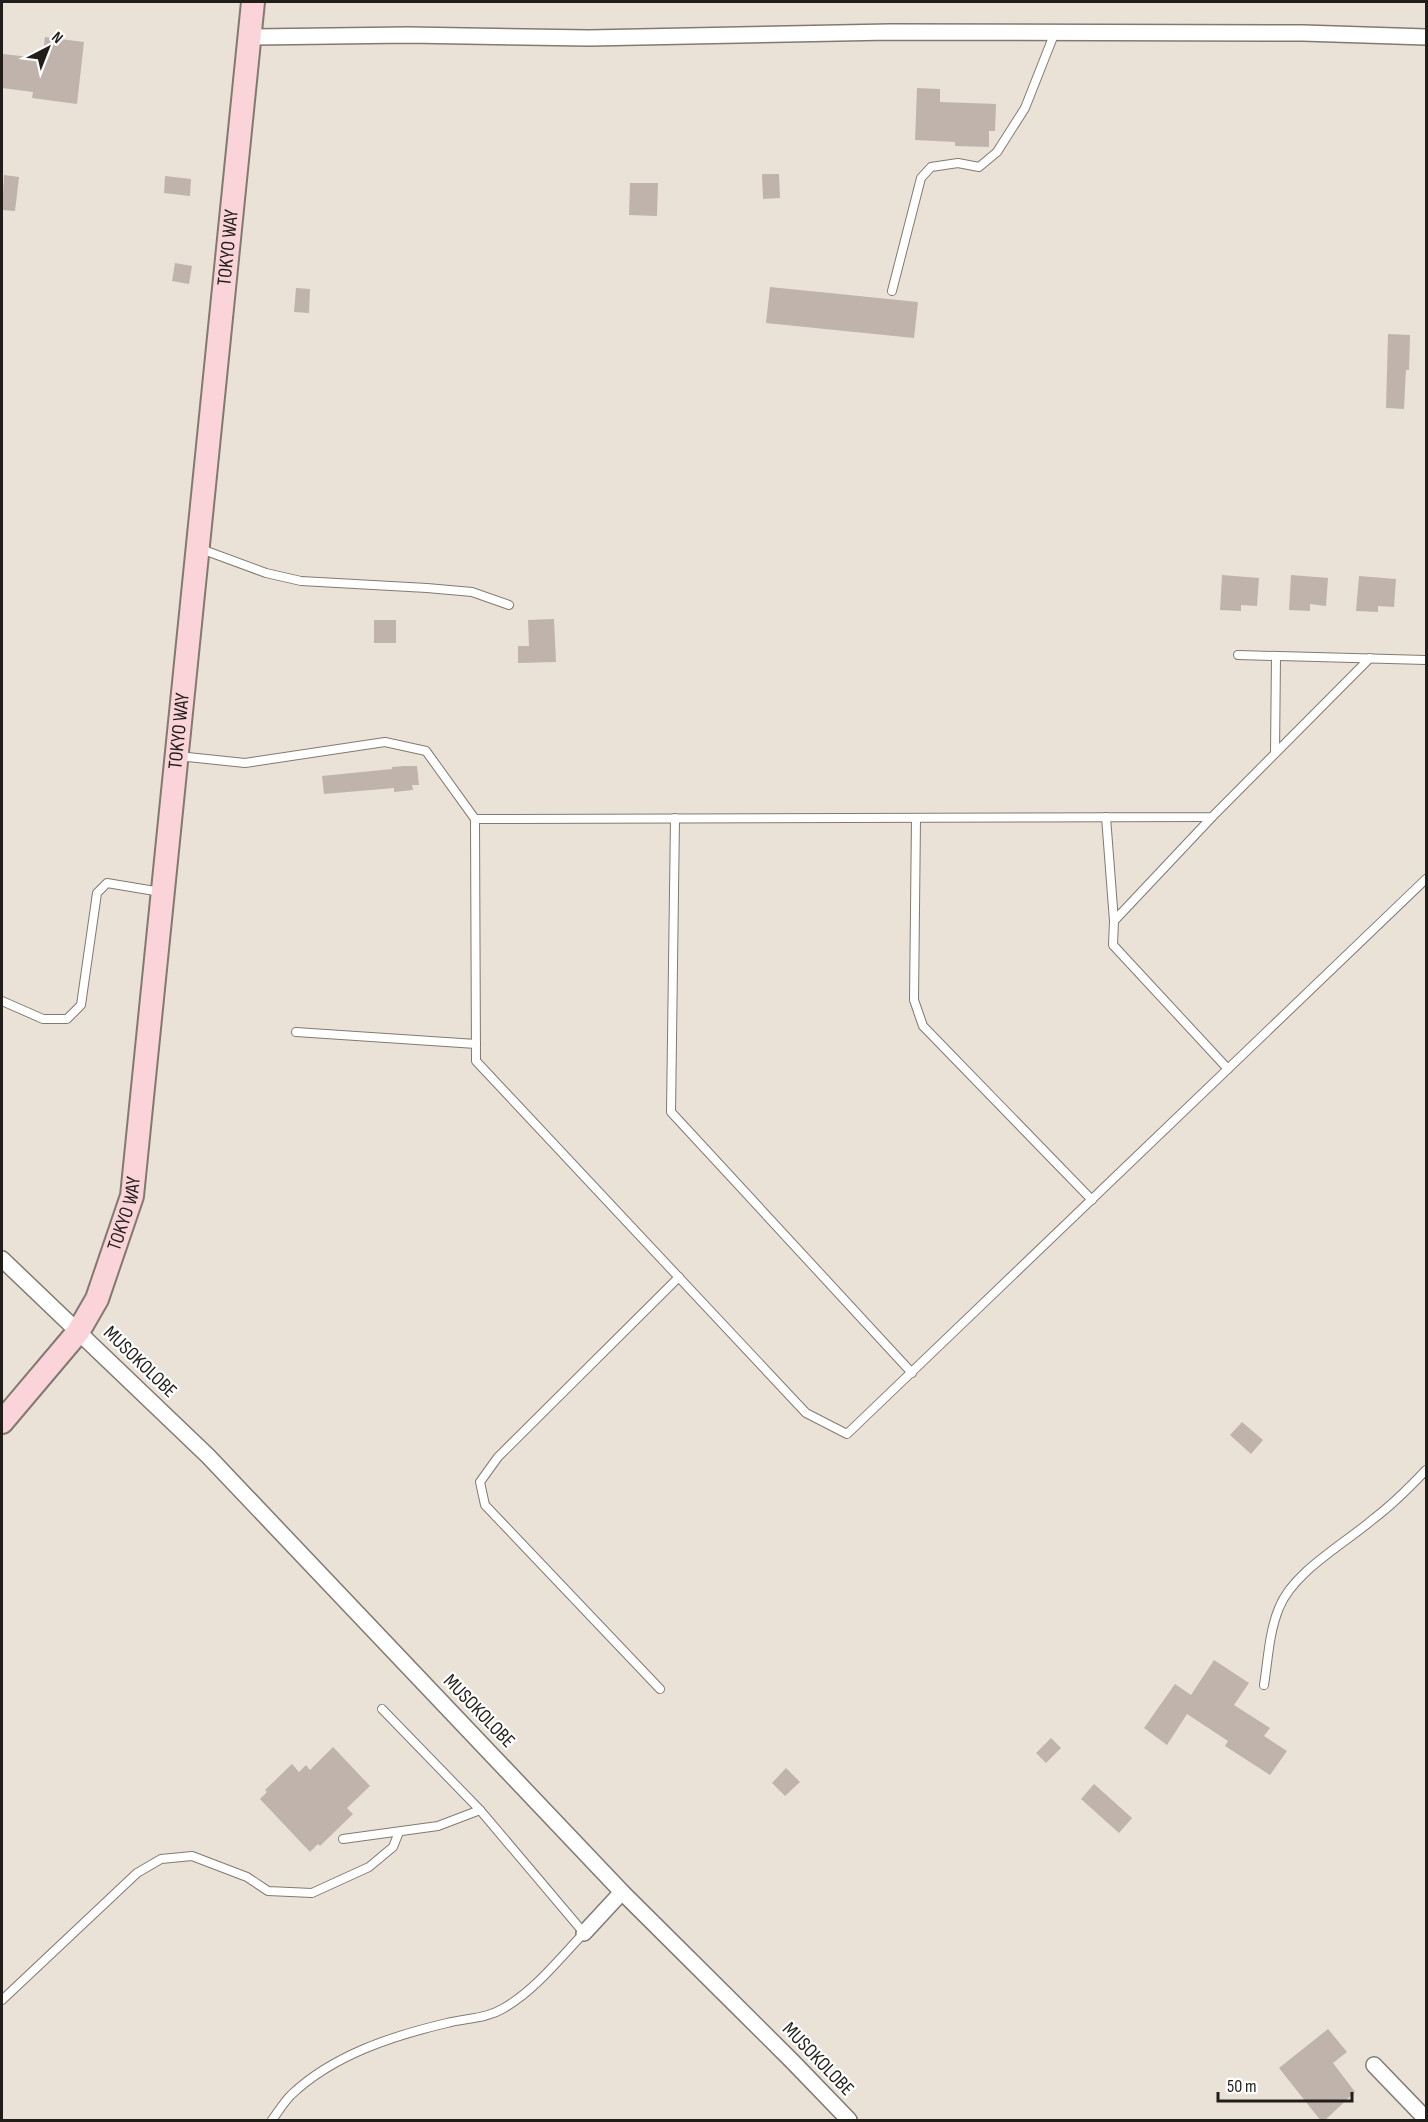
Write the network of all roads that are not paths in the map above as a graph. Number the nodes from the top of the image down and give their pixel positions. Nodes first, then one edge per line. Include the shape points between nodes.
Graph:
1 (253, 2) edge
2 (1055, 32) junction
3 (249, 37) junction
4 (1426, 37) edge
5 (892, 291) dead end
6 (197, 548) junction
7 (509, 605) dead end
8 (1238, 655) dead end
9 (1276, 656) junction
10 (1370, 658) junction
11 (1426, 660) edge
12 (1275, 753) junction
13 (176, 756) junction
14 (1106, 817) junction
15 (1212, 817) junction
16 (675, 818) junction
17 (916, 818) junction
18 (475, 819) junction
19 (1426, 879) edge
20 (162, 892) junction
21 (1114, 921) junction
22 (2, 1001) edge
23 (296, 1032) dead end
24 (476, 1044) junction
25 (1228, 1069) junction
26 (1092, 1200) junction
27 (2, 1259) edge
28 (678, 1277) junction
29 (78, 1332) junction
30 (912, 1372) junction
31 (2, 1422) edge
32 (1426, 1470) edge
33 (1264, 1685) dead end
34 (660, 1689) dead end
35 (382, 1709) dead end
36 (480, 1810) junction
37 (399, 1832) junction
38 (344, 1839) dead end
39 (622, 1892) junction
40 (584, 1933) junction
41 (2, 2000) edge
42 (1374, 2065) dead end
43 (1426, 2119) edge
44 (272, 2121) edge
45 (849, 2121) edge

1 - 3 street, TOKYO WAY
2 - 3 street via 589,38
2 - 4 street
2 - 5 lane via 1025,108 997,152 979,167 931,167 921,178
3 - 6 street, TOKYO WAY
6 - 7 lane via 301,581 472,592
6 - 13 street, TOKYO WAY
8 - 9 lane
9 - 10 lane
9 - 12 lane
10 - 11 lane
10 - 12 lane
12 - 15 lane
13 - 18 lane via 245,763 385,742 426,751
13 - 20 street, TOKYO WAY
14 - 15 lane
14 - 17 lane
14 - 21 lane
15 - 21 lane
16 - 17 lane
16 - 18 lane
16 - 30 lane via 671,1112
17 - 26 lane via 914,1000 923,1026
18 - 24 lane
19 - 25 lane
20 - 22 lane via 107,883 97,893 81,1005 67,1019 43,1019
20 - 29 street, TOKYO WAY via 132,1196 97,1299
21 - 25 lane via 1113,945
23 - 24 lane
24 - 28 lane via 476,1061
25 - 26 lane
26 - 30 lane
27 - 29 street, MUSOKOLOBE
28 - 30 lane via 806,1413 848,1434
28 - 34 lane via 498,1457 480,1482 485,1505
29 - 31 street, TOKYO WAY
29 - 39 street, MUSOKOLOBE via 208,1456
32 - 33 lane via 1371,1522 1329,1552 1287,1594 1273,1626
35 - 36 lane
36 - 37 lane via 438,1826
36 - 40 lane
37 - 38 lane
37 - 41 lane via 393,1847 369,1867 312,1893 268,1891 247,1877 192,1856 161,1859 137,1873
39 - 40 street
39 - 45 street, MUSOKOLOBE
40 - 44 lane via 525,1994 504,2009 486,2017 400,2035 338,2061 289,2096
42 - 43 street

